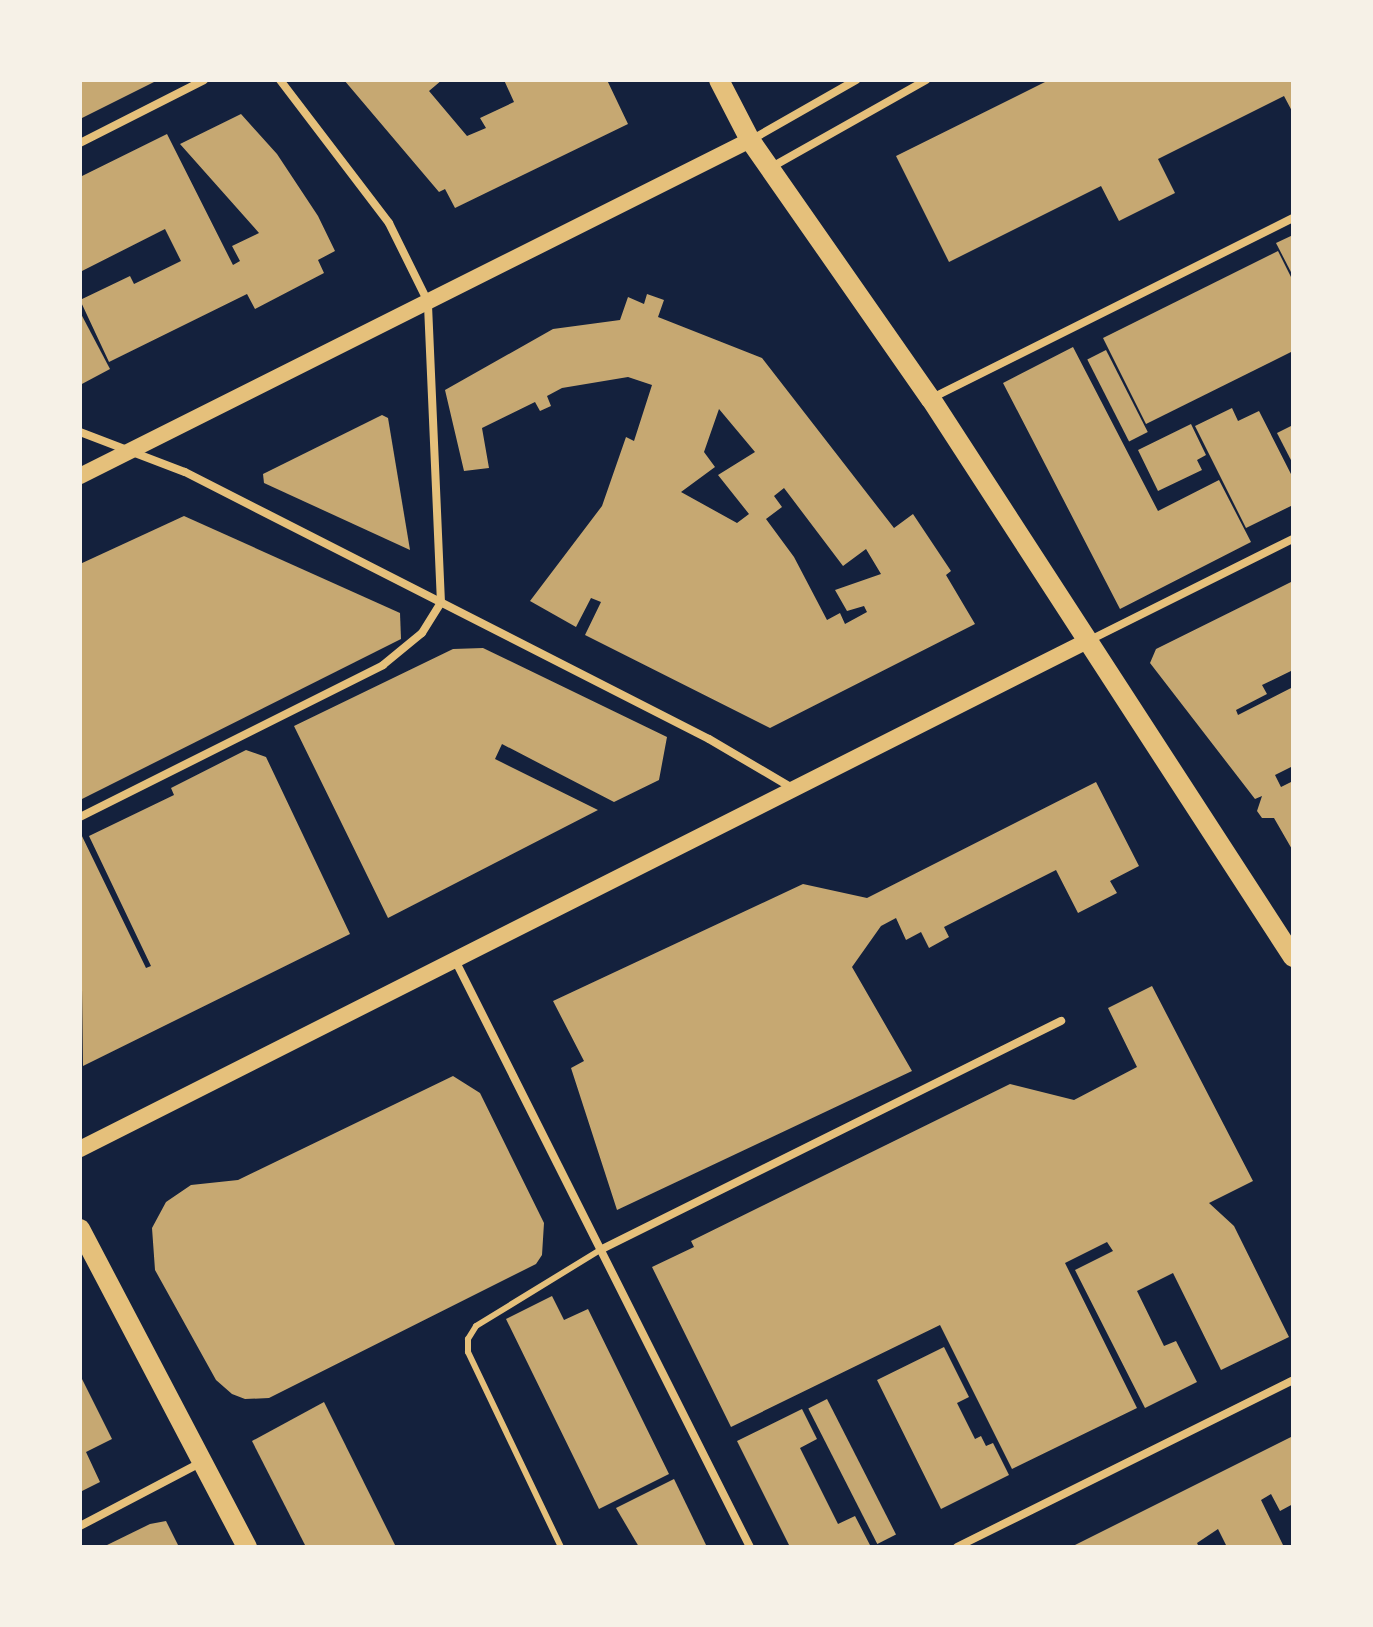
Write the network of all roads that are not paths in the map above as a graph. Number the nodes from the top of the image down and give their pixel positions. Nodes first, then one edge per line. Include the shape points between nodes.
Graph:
1 (204, 80) edge
2 (280, 80) edge
3 (719, 80) edge
4 (856, 80) edge
5 (926, 80) edge
6 (750, 140) junction
7 (80, 143) edge
8 (770, 168) junction
9 (1293, 218) edge
10 (428, 302) junction
11 (931, 399) junction
12 (80, 432) edge
13 (130, 451) junction
14 (80, 476) edge
15 (1293, 539) edge
16 (441, 603) junction
17 (1089, 640) junction
18 (798, 791) junction
19 (80, 817) edge
20 (1293, 957) edge
21 (454, 959) junction
22 (1061, 1021) dead end
23 (80, 1149) edge
24 (80, 1229) edge
25 (600, 1250) junction
26 (1293, 1380) edge
27 (202, 1462) junction
28 (80, 1526) edge
29 (247, 1547) edge
30 (561, 1547) edge
31 (750, 1547) edge
32 (957, 1547) edge

1 - 7 street
2 - 10 street via 389,223
3 - 6 main road
4 - 6 street
5 - 8 street
6 - 8 main road
6 - 10 main road
8 - 11 main road
9 - 11 street
10 - 13 main road
10 - 16 street
11 - 17 main road
12 - 13 street
13 - 14 main road
13 - 16 street via 185,472
15 - 17 street
16 - 18 street via 709,739
16 - 19 street via 422,633 383,665
17 - 18 main road
17 - 20 main road
18 - 21 main road
21 - 23 main road
21 - 25 street
22 - 25 street
24 - 27 main road
25 - 30 lane via 476,1326 468,1339 468,1352
25 - 31 street
26 - 32 street
27 - 28 street
27 - 29 main road

